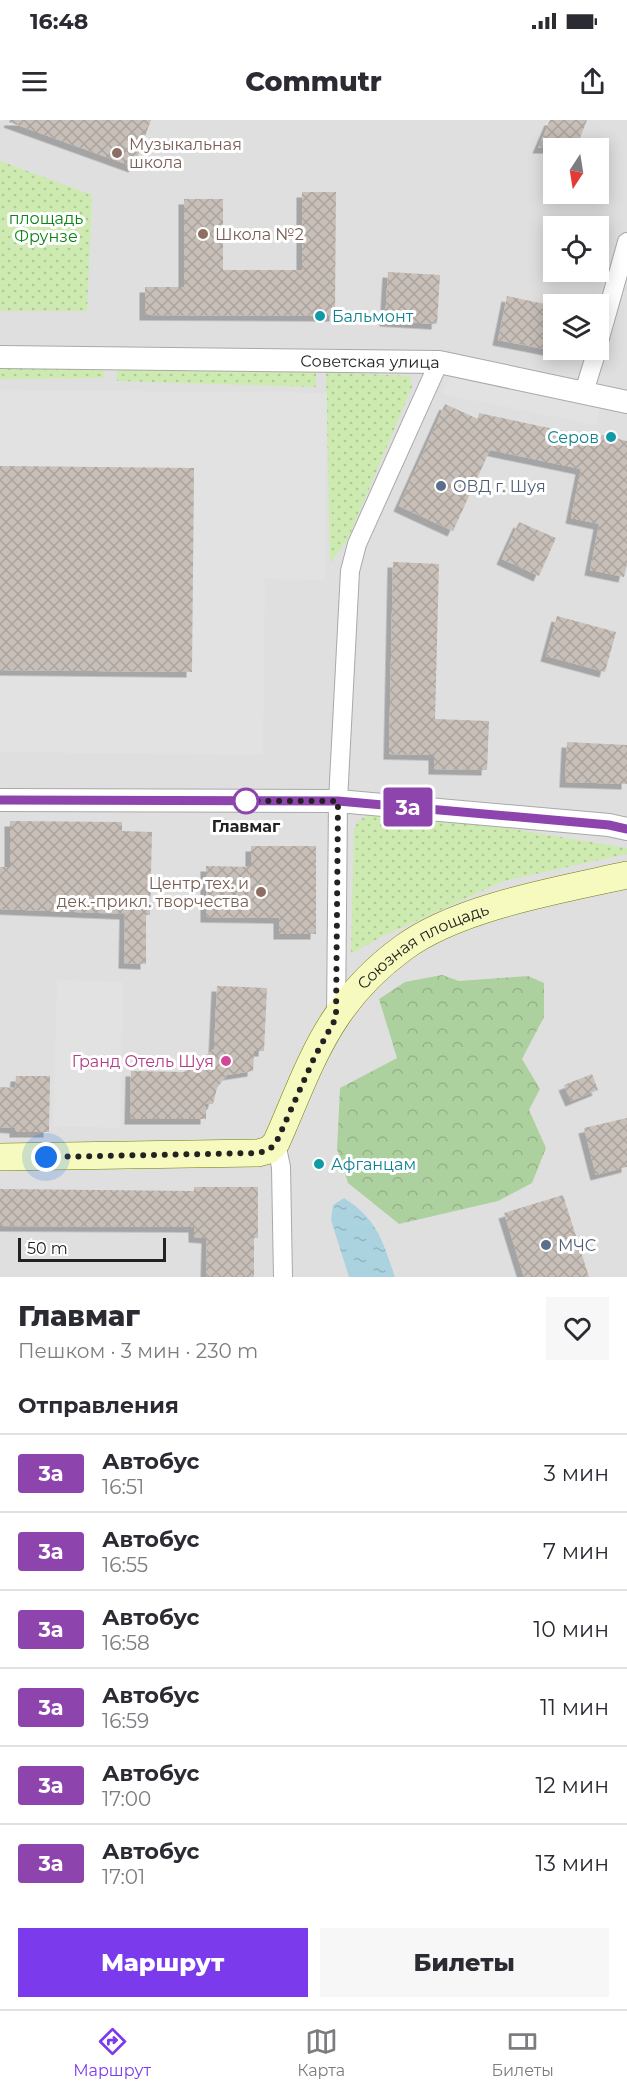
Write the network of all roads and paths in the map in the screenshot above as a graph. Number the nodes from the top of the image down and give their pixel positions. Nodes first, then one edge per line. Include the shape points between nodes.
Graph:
1 (627, 242) edge
2 (609, 306) edge
3 (0, 357) edge
4 (594, 360) edge
5 (439, 362) junction
6 (584, 392) junction
7 (627, 402) edge
8 (0, 800) edge
9 (338, 801) junction
10 (627, 829) edge
11 (627, 875) edge
12 (336, 1018) junction
13 (276, 1143) junction
14 (0, 1157) edge
15 (283, 1277) edge

1 - 2 street
3 - 5 street, Советская улица
4 - 6 street
5 - 6 street, Советская улица
5 - 9 street via 357,544 350,571
6 - 7 street, Советская улица
8 - 9 street
9 - 10 street
9 - 12 street
11 - 12 main road, Союзная площадь via 554,891 446,924 405,946 378,968 357,988
12 - 13 main road, Союзная площадь
13 - 14 main road via 258,1153
13 - 15 street via 281,1167

